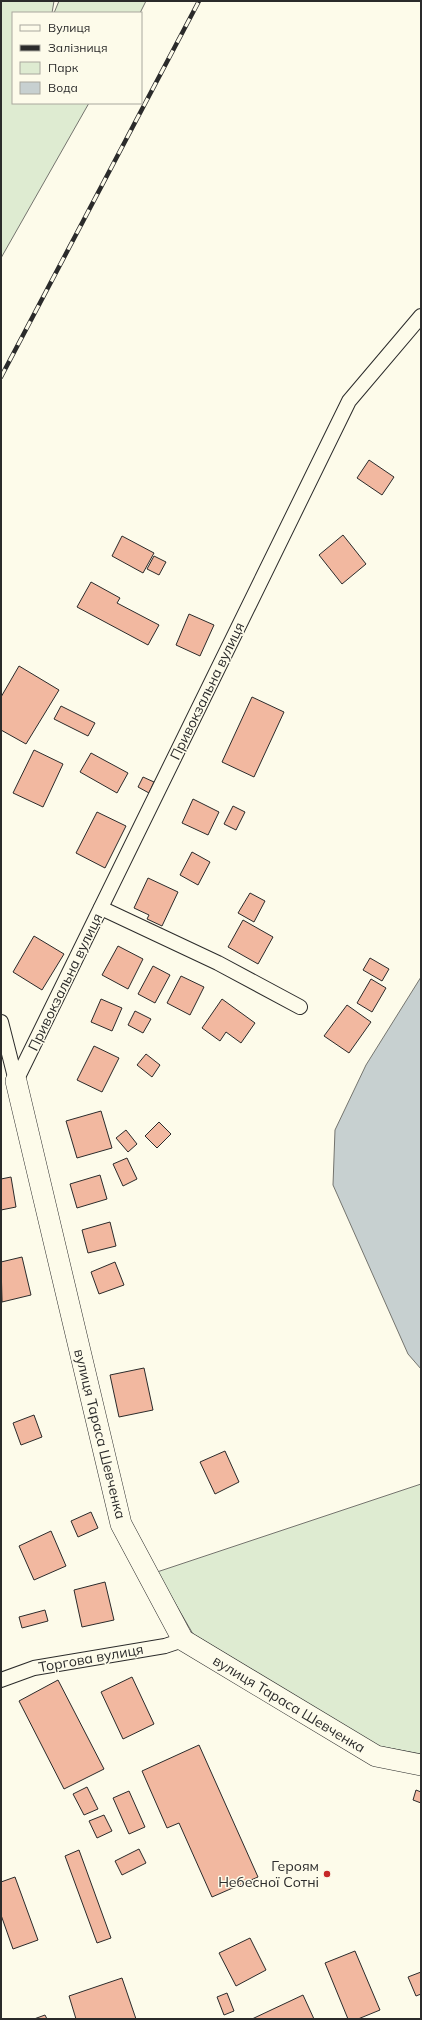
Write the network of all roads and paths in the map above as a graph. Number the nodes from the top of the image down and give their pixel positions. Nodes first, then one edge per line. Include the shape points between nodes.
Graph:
1 (421, 316) edge
2 (101, 908) junction
3 (300, 1007) dead end
4 (1, 1022) edge
5 (16, 1081) junction
6 (183, 1640) junction
7 (1, 1680) edge
8 (421, 1765) edge

1 - 2 street, Привокзальна вулиця via 349,401
2 - 3 street
2 - 5 street, Привокзальна вулиця
4 - 5 street, вулиця Тараса Шевченка
5 - 6 street, вулиця Тараса Шевченка via 121,1524
6 - 7 street, Торгова вулиця via 165,1646 34,1668
6 - 8 street, вулиця Тараса Шевченка via 376,1756

